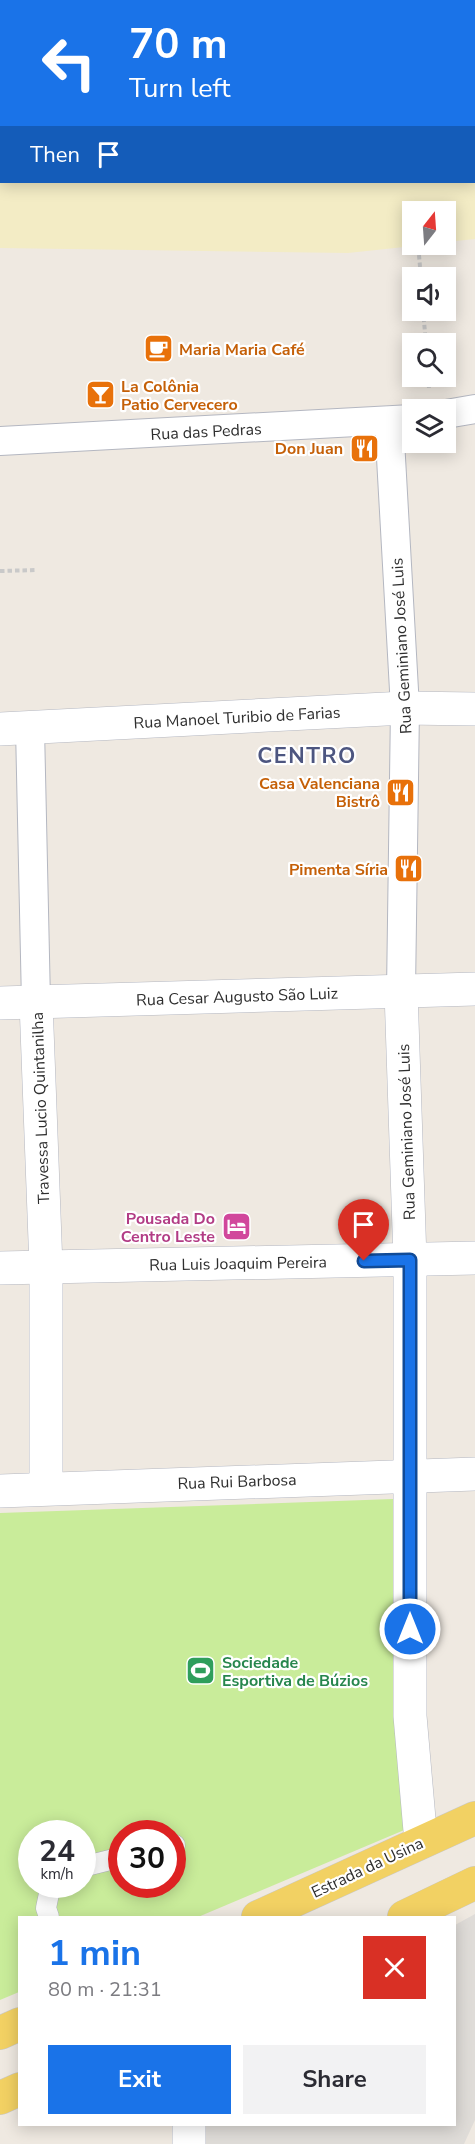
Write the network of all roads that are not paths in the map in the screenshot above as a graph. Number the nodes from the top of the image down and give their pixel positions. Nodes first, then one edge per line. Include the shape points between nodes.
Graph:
1 (475, 409) edge
2 (456, 412) edge
3 (401, 420) edge
4 (0, 441) edge
5 (405, 708) junction
6 (475, 709) edge
7 (15, 729) edge
8 (475, 990) edge
9 (401, 992) junction
10 (36, 1002) junction
11 (0, 1003) edge
12 (475, 1258) edge
13 (410, 1260) junction
14 (46, 1267) junction
15 (0, 1268) edge
16 (475, 1474) edge
17 (409, 1475) junction
18 (46, 1487) junction
19 (0, 1491) edge
20 (475, 1818) edge
21 (421, 1842) junction
22 (475, 1883) edge
23 (48, 1898) edge
24 (49, 1916) edge
25 (260, 1916) edge
26 (406, 1916) edge
27 (18, 2025) edge
28 (0, 2033) edge
29 (18, 2090) edge
30 (0, 2098) edge
31 (189, 2126) edge
32 (189, 2144) edge

1 - 2 street
3 - 4 street, Rua das Pedras
3 - 5 street, Rua Geminiano José Luis
5 - 6 street, Rua Manoel Turibio de Farias
5 - 7 street, Rua Manoel Turibio de Farias
5 - 9 street, Rua Geminiano José Luis
7 - 10 street, Travessa Lucio Quintanilha
8 - 9 street, Rua Cesar Augusto São Luiz
9 - 10 street, Rua Cesar Augusto São Luiz
9 - 13 street, Rua Geminiano José Luis
10 - 11 street, Rua Cesar Augusto São Luiz
10 - 14 street, Travessa Lucio Quintanilha
12 - 13 street, Rua Luis Joaquim Pereira
13 - 14 street, Rua Luis Joaquim Pereira
13 - 17 street, Rua Geminiano José Luis
14 - 15 street, Rua Luis Joaquim Pereira
14 - 18 street, Travessa Lucio Quintanilha
16 - 17 street, Rua Rui Barbosa
17 - 18 street, Rua Rui Barbosa
17 - 21 street, Rua Geminiano José Luis via 410,1716
18 - 19 street, Rua Rui Barbosa
20 - 21 main road, Estrada da Usina
21 - 25 main road, Estrada da Usina
22 - 26 main road
23 - 24 lane
27 - 28 main road
29 - 30 main road
31 - 32 street

